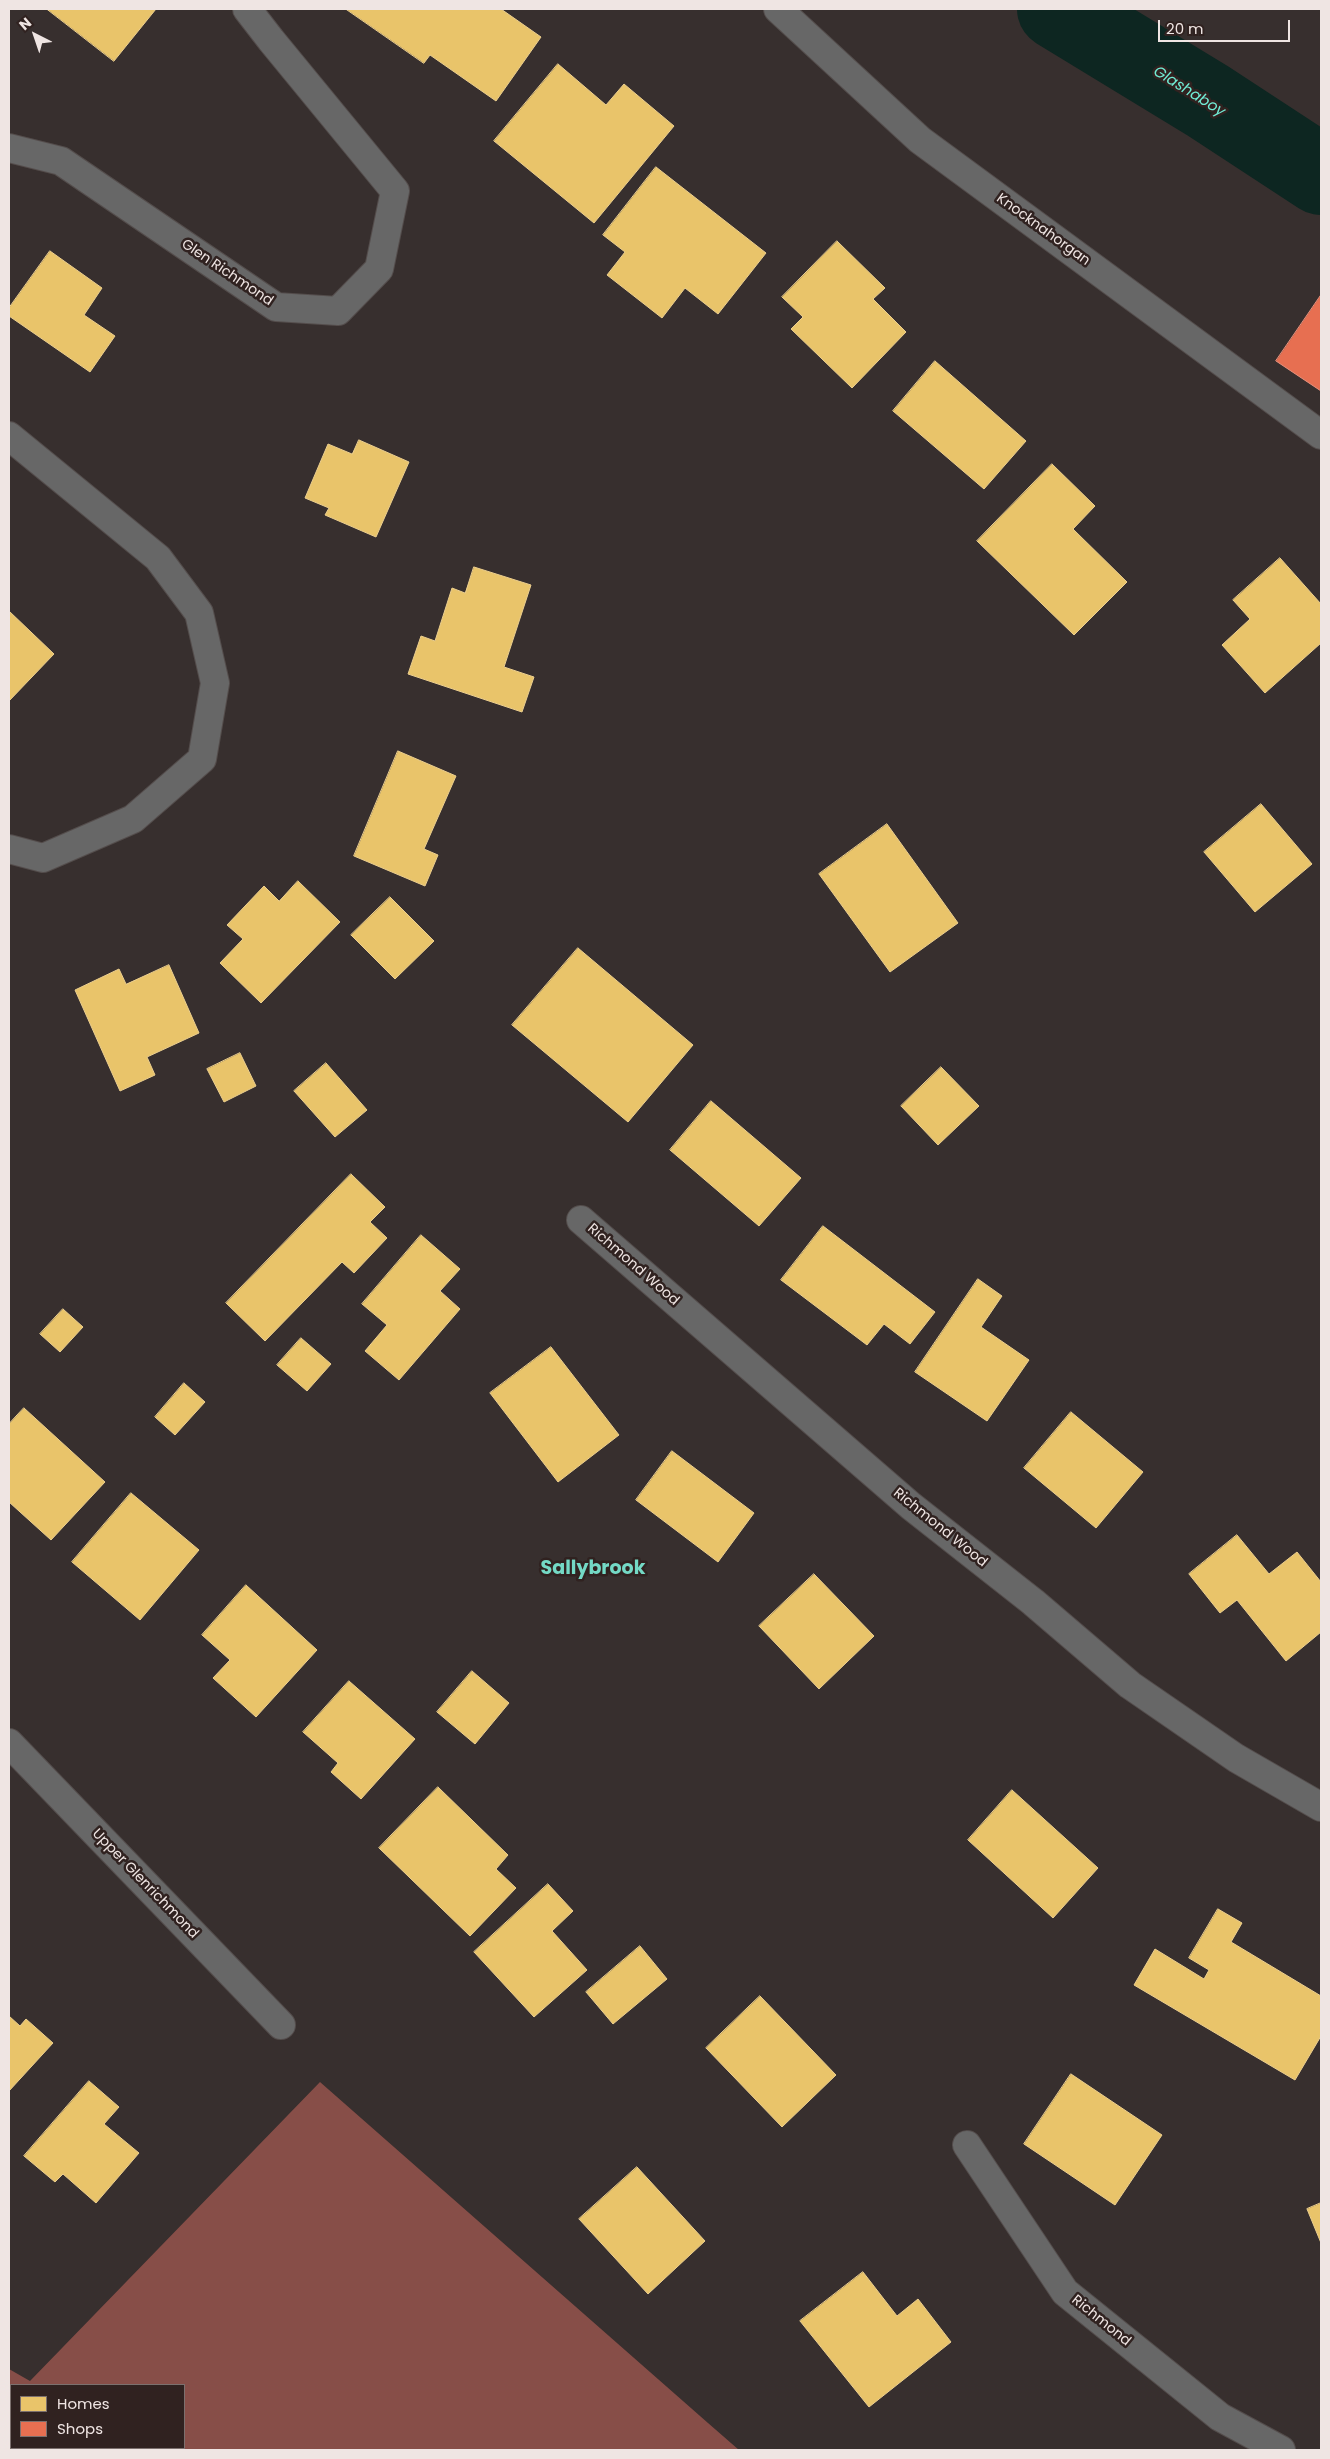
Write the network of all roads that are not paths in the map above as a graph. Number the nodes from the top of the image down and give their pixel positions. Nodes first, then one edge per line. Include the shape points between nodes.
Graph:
1 (247, 9) edge
2 (778, 9) edge
3 (9, 148) edge
4 (1321, 435) edge
5 (9, 436) edge
6 (9, 849) edge
7 (581, 1220) dead end
8 (9, 1743) edge
9 (1321, 1807) edge
10 (281, 2025) dead end
11 (967, 2145) dead end
12 (1281, 2450) edge

1 - 3 street, Glen Richmond via 395,191 379,269 338,311 276,307 62,161
2 - 4 street, Knocknahorgan via 920,140
5 - 6 street via 158,558 199,613 215,683 202,759 133,819 43,858
7 - 9 street, Richmond Wood via 911,1506 1033,1602 1130,1685 1236,1758
8 - 10 street, Upper Glenrichmond
11 - 12 street, Richmond via 1065,2292 1220,2417

